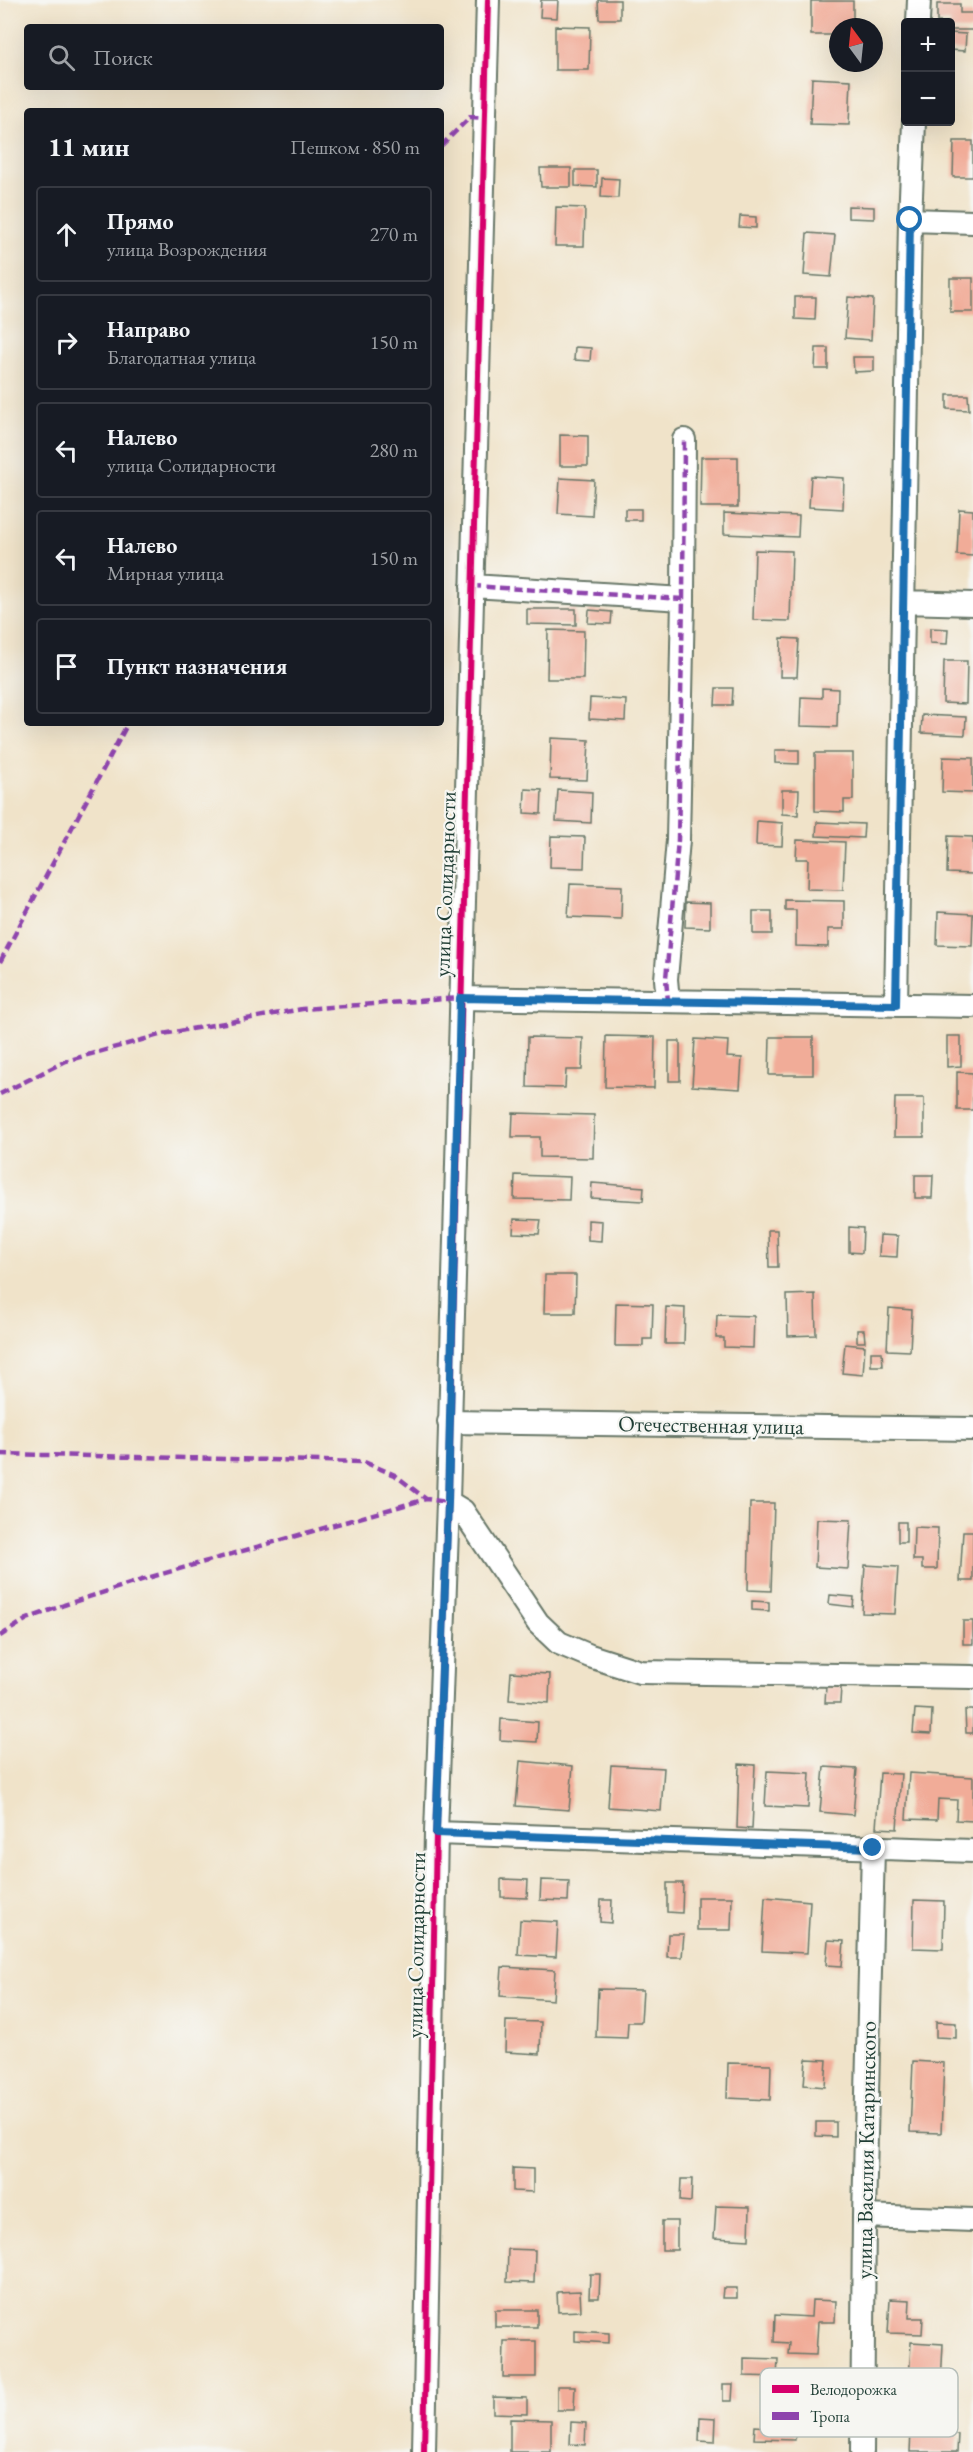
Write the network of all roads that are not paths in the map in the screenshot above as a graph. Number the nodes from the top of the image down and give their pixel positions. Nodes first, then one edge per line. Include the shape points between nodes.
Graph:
1 (488, 0) edge
2 (919, 0) edge
3 (918, 18) edge
4 (914, 126) edge
5 (910, 220) junction
6 (973, 222) edge
7 (684, 440) dead end
8 (472, 586) junction
9 (683, 598) junction
10 (904, 602) junction
11 (973, 604) edge
12 (460, 998) junction
13 (668, 1001) junction
14 (896, 1005) junction
15 (973, 1006) edge
16 (449, 1422) junction
17 (973, 1429) edge
18 (448, 1502) junction
19 (973, 1677) edge
20 (436, 1833) junction
21 (873, 1848) junction
22 (973, 1851) edge
23 (864, 2216) junction
24 (973, 2220) edge
25 (863, 2368) edge
26 (862, 2437) edge
27 (424, 2452) edge
28 (862, 2452) edge

1 - 8 street, улица Солидарности
2 - 3 street
4 - 5 street
5 - 6 street
5 - 10 street
7 - 9 street
8 - 9 street
8 - 12 street, улица Солидарности
9 - 13 street via 678,840 666,979
10 - 11 street
10 - 14 street
12 - 13 street
12 - 16 street, улица Солидарности
13 - 14 street
14 - 15 street
16 - 17 street, Отечественная улица
16 - 18 street, улица Солидарности
18 - 19 street via 463,1511 538,1623 559,1643 590,1656 640,1672
18 - 20 street, улица Солидарности
20 - 21 street
20 - 27 street, улица Солидарности
21 - 22 street
21 - 23 street, улица Василия Катаринского
23 - 24 street
23 - 25 street, улица Василия Катаринского
26 - 28 street, улица Василия Катаринского

